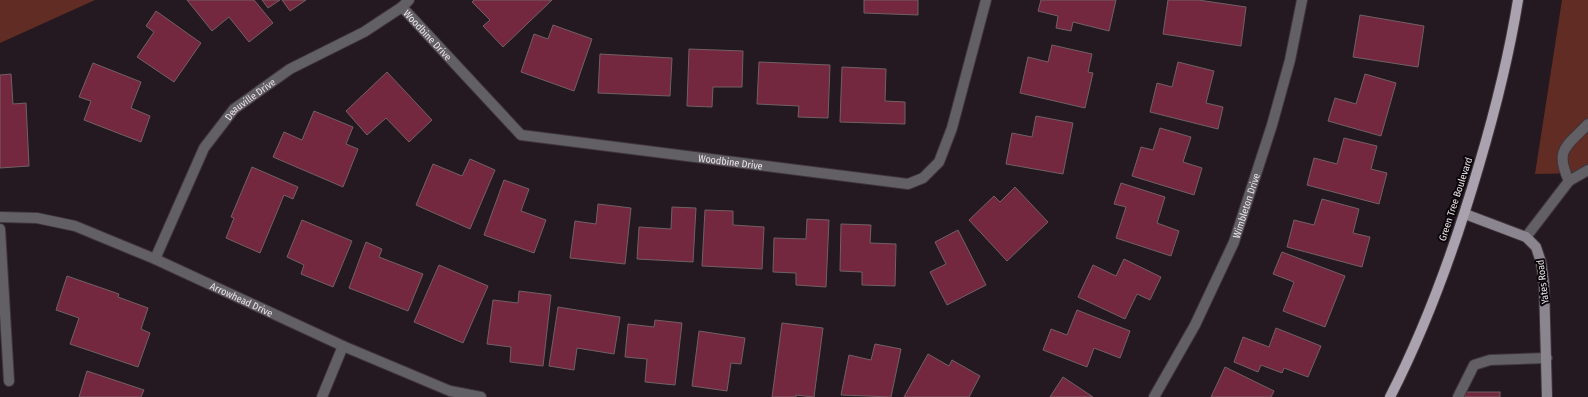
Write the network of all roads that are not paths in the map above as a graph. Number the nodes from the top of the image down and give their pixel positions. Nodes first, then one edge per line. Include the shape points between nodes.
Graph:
1 (986, 0) edge
2 (1302, 0) edge
3 (1518, 0) edge
4 (405, 4) edge
5 (1588, 124) edge
6 (1588, 170) edge
7 (1569, 181) junction
8 (1465, 214) junction
9 (0, 217) edge
10 (0, 229) edge
11 (1526, 237) junction
12 (155, 259) junction
13 (342, 346) junction
14 (1547, 358) junction
15 (10, 381) dead end
16 (322, 397) edge
17 (481, 397) edge
18 (1154, 397) edge
19 (1390, 397) edge
20 (1458, 397) edge
21 (1547, 397) edge

1 - 4 street, Woodbine Drive via 952,128 939,162 923,178 908,184 521,135
2 - 18 street, Wimbleton Drive via 1290,60 1272,125 1234,242 1195,325
3 - 8 main road, Green Tree Boulevard via 1492,119
4 - 12 street, Deauville Drive via 364,32 290,69 234,109 204,148
5 - 7 street via 1564,150 1562,165
6 - 7 street
7 - 11 street
8 - 11 street
8 - 19 main road, Green Tree Boulevard via 1437,291
9 - 12 street, Arrowhead Drive via 38,218 75,226
10 - 15 street
11 - 14 street, Yates Road via 1536,247 1541,262
12 - 13 street, Arrowhead Drive
13 - 16 street
13 - 17 street, Arrowhead Drive via 450,391
14 - 20 street via 1490,360 1474,365
14 - 21 street, Yates Road

